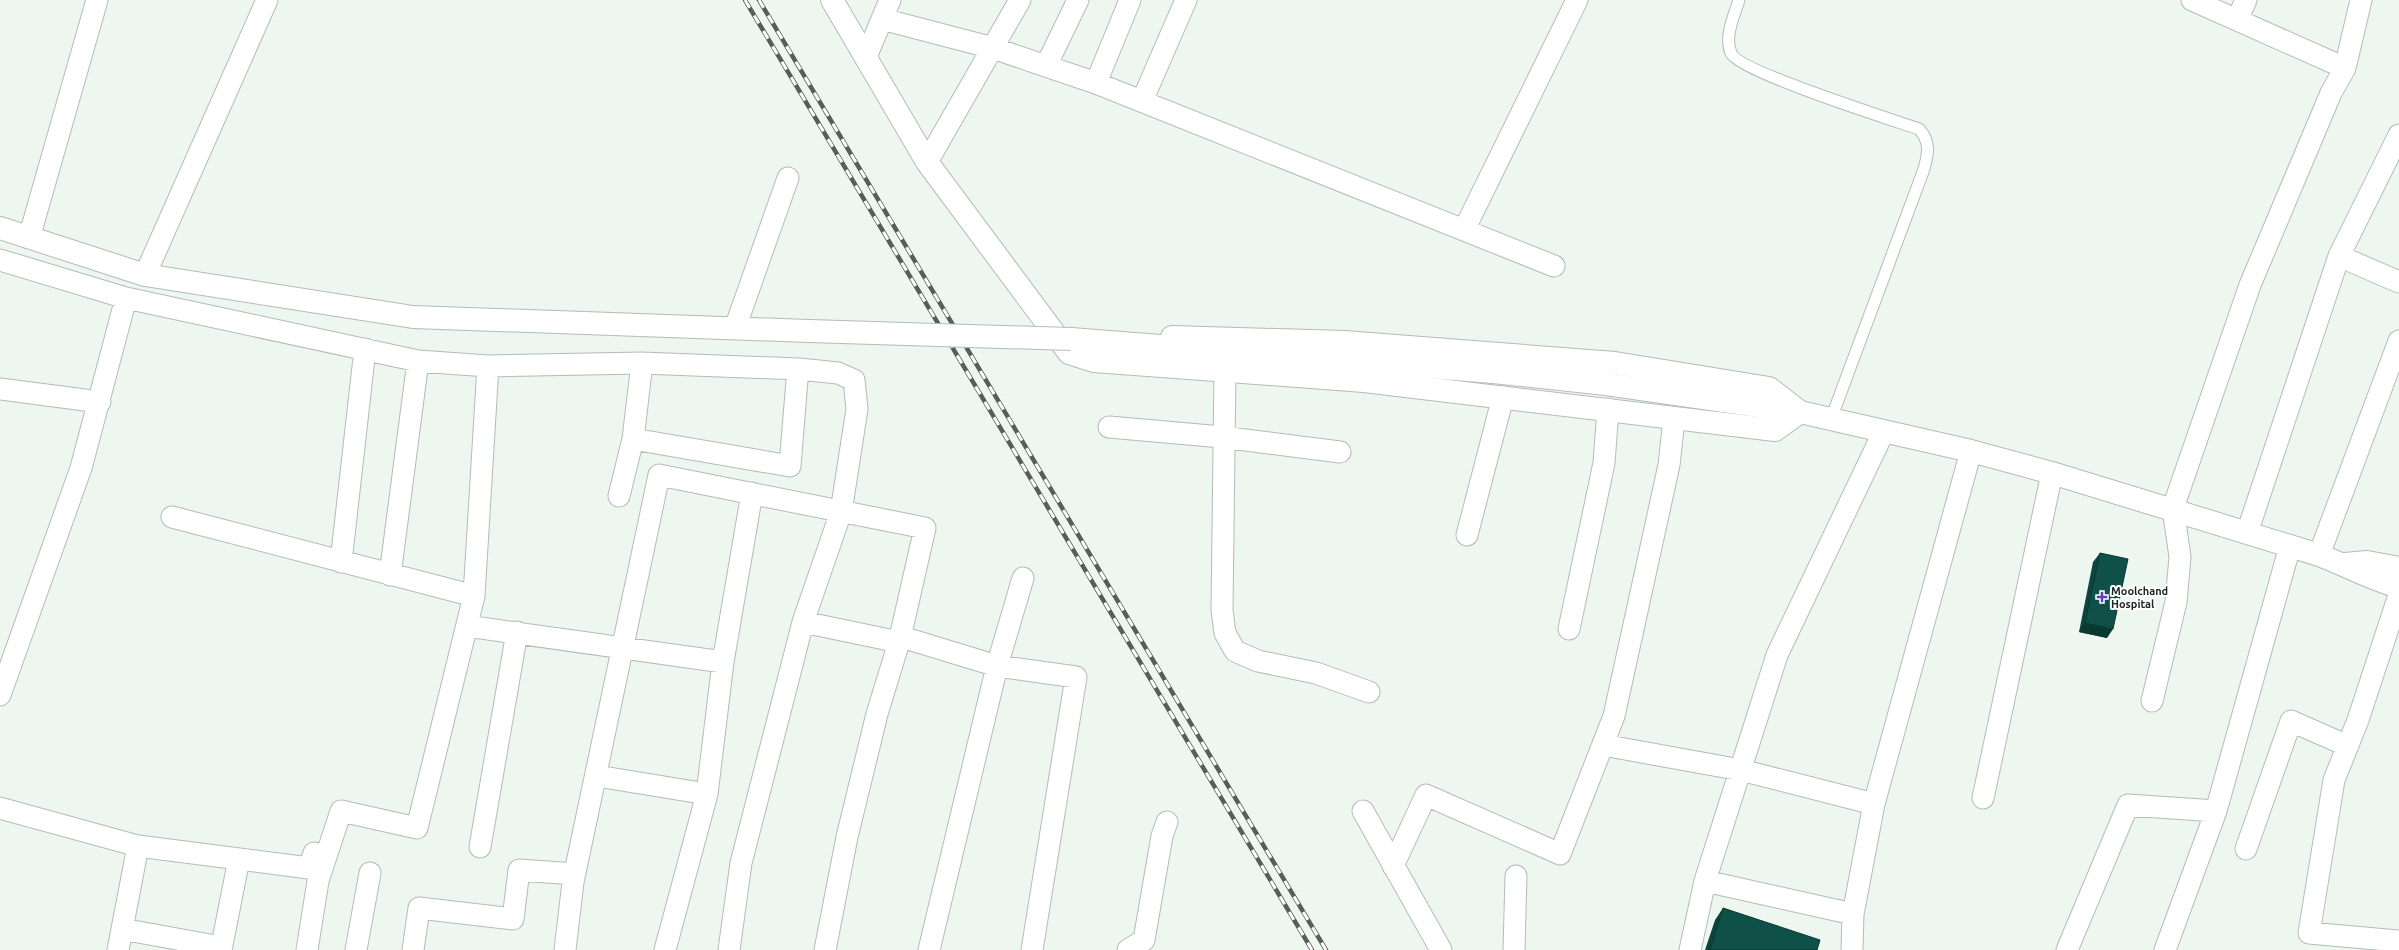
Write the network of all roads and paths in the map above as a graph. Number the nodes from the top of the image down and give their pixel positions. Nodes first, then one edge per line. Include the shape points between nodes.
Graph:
1 (267, 0) edge
2 (832, 0) edge
3 (890, 0) edge
4 (1020, 0) edge
5 (1078, 0) edge
6 (1130, 0) edge
7 (1186, 0) edge
8 (1577, 0) edge
9 (1739, 0) edge
10 (2192, 0) edge
11 (2246, 0) edge
12 (2361, 0) edge
13 (92, 2) edge
14 (882, 19) junction
15 (2237, 20) junction
16 (993, 48) junction
17 (866, 57) junction
18 (1046, 66) junction
19 (2345, 68) junction
20 (1096, 83) junction
21 (1142, 101) junction
22 (2399, 135) edge
23 (927, 162) junction
24 (788, 178) dead end
25 (0, 228) edge
26 (1464, 230) junction
27 (28, 238) junction
28 (2339, 256) junction
29 (0, 260) edge
30 (1554, 266) dead end
31 (144, 275) junction
32 (2399, 282) edge
33 (126, 298) junction
34 (735, 328) junction
35 (1064, 336) junction
36 (2399, 341) edge
37 (365, 348) junction
38 (418, 361) junction
39 (642, 364) junction
40 (488, 366) junction
41 (799, 369) junction
42 (1225, 370) junction
43 (0, 390) edge
44 (1503, 397) junction
45 (100, 402) junction
46 (1608, 409) junction
47 (1800, 412) junction
48 (1674, 419) junction
49 (1831, 419) junction
50 (1109, 427) dead end
51 (1884, 431) junction
52 (1222, 437) junction
53 (633, 439) junction
54 (1970, 451) junction
55 (1340, 452) dead end
56 (2052, 473) junction
57 (752, 493) junction
58 (619, 496) dead end
59 (2173, 508) junction
60 (841, 512) junction
61 (172, 518) dead end
62 (2247, 534) junction
63 (1467, 535) dead end
64 (2290, 546) junction
65 (2319, 555) junction
66 (341, 562) junction
67 (2344, 564) junction
68 (2399, 568) edge
69 (390, 575) junction
70 (1023, 578) dead end
71 (2399, 587) edge
72 (2399, 595) edge
73 (474, 596) junction
74 (804, 622) junction
75 (467, 626) junction
76 (1569, 629) dead end
77 (517, 632) junction
78 (899, 642) junction
79 (623, 648) junction
80 (723, 662) junction
81 (997, 666) junction
82 (1369, 692) dead end
83 (0, 695) edge
84 (2152, 701) dead end
85 (1603, 745) junction
86 (2348, 746) junction
87 (1741, 770) junction
88 (597, 776) junction
89 (707, 794) junction
90 (1983, 798) dead end
91 (1874, 804) junction
92 (0, 808) edge
93 (1363, 811) dead end
94 (2216, 811) junction
95 (1167, 822) dead end
96 (138, 846) junction
97 (480, 847) dead end
98 (2246, 849) dead end
99 (326, 857) junction
100 (239, 859) junction
101 (1394, 866) junction
102 (370, 873) dead end
103 (575, 874) junction
104 (1516, 876) dead end
105 (1705, 881) junction
106 (1853, 914) junction
107 (122, 929) junction
108 (2399, 941) edge
109 (2306, 942) edge
110 (221, 948) edge
111 (118, 950) edge
112 (307, 950) edge
113 (356, 950) edge
114 (413, 950) edge
115 (565, 950) edge
116 (665, 950) edge
117 (730, 950) edge
118 (825, 950) edge
119 (929, 950) edge
120 (1032, 950) edge
121 (1128, 950) edge
122 (1441, 950) edge
123 (1514, 950) edge
124 (1690, 950) edge
125 (1852, 950) edge
126 (2068, 950) edge
127 (2165, 950) edge

1 - 31 street
2 - 17 main road
3 - 14 street
4 - 16 street
5 - 18 street
6 - 20 street
7 - 21 street
8 - 26 street
9 - 49 lane via 1728,43 1732,55 1740,63 1920,129 1927,137 1928,152 1924,169
10 - 15 street
11 - 15 street
12 - 19 street
13 - 27 street
14 - 16 street
14 - 17 street
15 - 19 street
16 - 18 street
16 - 23 street
17 - 23 main road
18 - 20 street
19 - 59 street via 2331,93 2250,285
20 - 21 street
21 - 26 street
22 - 28 street
23 - 35 main road
24 - 34 street
25 - 27 main road
26 - 30 street
27 - 31 main road
28 - 32 street
28 - 62 street
29 - 33 street
31 - 34 main road via 413,317
33 - 37 street
33 - 45 street
34 - 35 main road, bridge
35 - 42 main road via 1069,353 1094,361
35 - 47 main road via 1493,372 1606,384
36 - 65 street
37 - 38 street
37 - 66 street
38 - 40 street
38 - 69 street
39 - 40 street
39 - 41 street
39 - 53 street
40 - 73 street
41 - 53 street via 790,466
41 - 60 street via 838,373 854,380 857,409
42 - 44 main road via 1364,381
42 - 52 street
43 - 45 street
44 - 46 main road
44 - 63 street
45 - 83 street via 81,468
46 - 48 main road
46 - 76 street via 1604,463
47 - 48 main road via 1775,430
47 - 49 main road
48 - 85 street via 1669,465 1614,716
49 - 51 main road
50 - 52 street
51 - 54 main road
51 - 87 street via 1777,655
52 - 55 street
52 - 82 street via 1222,610 1225,633 1236,652 1258,661 1316,673
53 - 58 street
54 - 56 main road
54 - 91 street
56 - 59 main road
56 - 90 street
57 - 60 street
57 - 79 street via 659,475
57 - 80 street
59 - 62 main road
59 - 84 street via 2180,557 2176,602
60 - 74 street
60 - 78 street via 925,528
61 - 66 street
62 - 64 main road
64 - 65 main road
64 - 94 street
65 - 67 main road
66 - 69 street
67 - 68 main road via 2367,562
67 - 71 main road via 2363,576
69 - 73 street
70 - 81 street
72 - 86 street
73 - 75 street
74 - 78 street
74 - 117 street via 741,863
75 - 77 street
75 - 99 street via 417,828 341,811
77 - 79 street
77 - 97 street
78 - 81 street via 905,638
78 - 118 street via 877,714 848,829
79 - 80 street
79 - 88 street
80 - 89 street
81 - 119 street
81 - 120 street via 1076,677
85 - 87 street
85 - 101 street via 1560,854 1426,795
86 - 98 street via 2291,722
86 - 109 street via 2334,780
87 - 91 street
87 - 105 street
88 - 89 street
88 - 103 street
89 - 116 street
91 - 106 street
92 - 96 street
93 - 101 street
94 - 126 street via 2128,805
94 - 127 street
95 - 121 street via 1162,836 1144,940
96 - 100 street
96 - 107 street
99 - 100 street via 314,853 309,868
99 - 112 street via 318,881
100 - 110 street
101 - 122 street
102 - 113 street
103 - 114 street via 520,870 513,919 420,908
103 - 115 street
104 - 123 street
105 - 106 street
105 - 124 street
106 - 125 street
107 - 110 street
107 - 111 street
108 - 109 street

